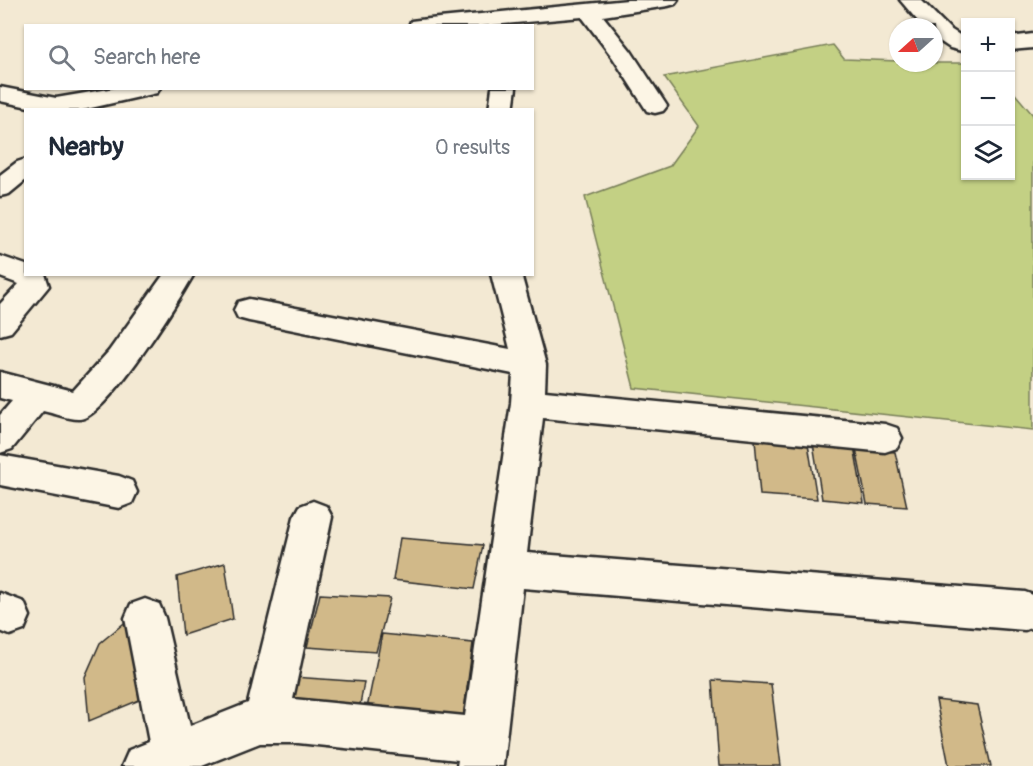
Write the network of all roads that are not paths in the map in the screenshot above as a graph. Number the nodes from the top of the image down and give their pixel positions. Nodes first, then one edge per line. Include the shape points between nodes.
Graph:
1 (668, 0) edge
2 (910, 0) edge
3 (588, 11) junction
4 (516, 20) edge
5 (451, 24) edge
6 (1033, 41) edge
7 (1015, 43) edge
8 (961, 45) edge
9 (143, 90) edge
10 (504, 90) edge
11 (0, 94) edge
12 (106, 102) edge
13 (655, 106) dead end
14 (501, 108) edge
15 (24, 169) edge
16 (0, 188) edge
17 (24, 193) edge
18 (0, 266) edge
19 (24, 275) edge
20 (27, 276) edge
21 (179, 276) edge
22 (507, 276) edge
23 (249, 310) dead end
24 (0, 324) edge
25 (530, 365) junction
26 (0, 386) edge
27 (36, 396) junction
28 (528, 403) junction
29 (885, 438) dead end
30 (0, 439) edge
31 (0, 470) edge
32 (119, 492) dead end
33 (313, 517) dead end
34 (506, 569) junction
35 (1025, 611) dead end
36 (145, 618) dead end
37 (267, 722) junction
38 (482, 753) edge
39 (160, 760) edge

1 - 3 street
2 - 8 street
3 - 4 street
3 - 13 street via 621,52
4 - 5 street
6 - 7 street
9 - 12 street
10 - 14 street
11 - 12 street via 56,105
15 - 16 street
16 - 17 street
18 - 19 street
20 - 24 street via 32,278 34,286
21 - 27 street via 130,346 80,406
22 - 25 street
23 - 25 street
25 - 28 street
26 - 27 street
27 - 30 street
28 - 29 street
28 - 34 street
31 - 32 street
33 - 37 street
34 - 35 street
34 - 38 street
36 - 39 street
37 - 38 street via 297,721
37 - 39 street via 260,721

